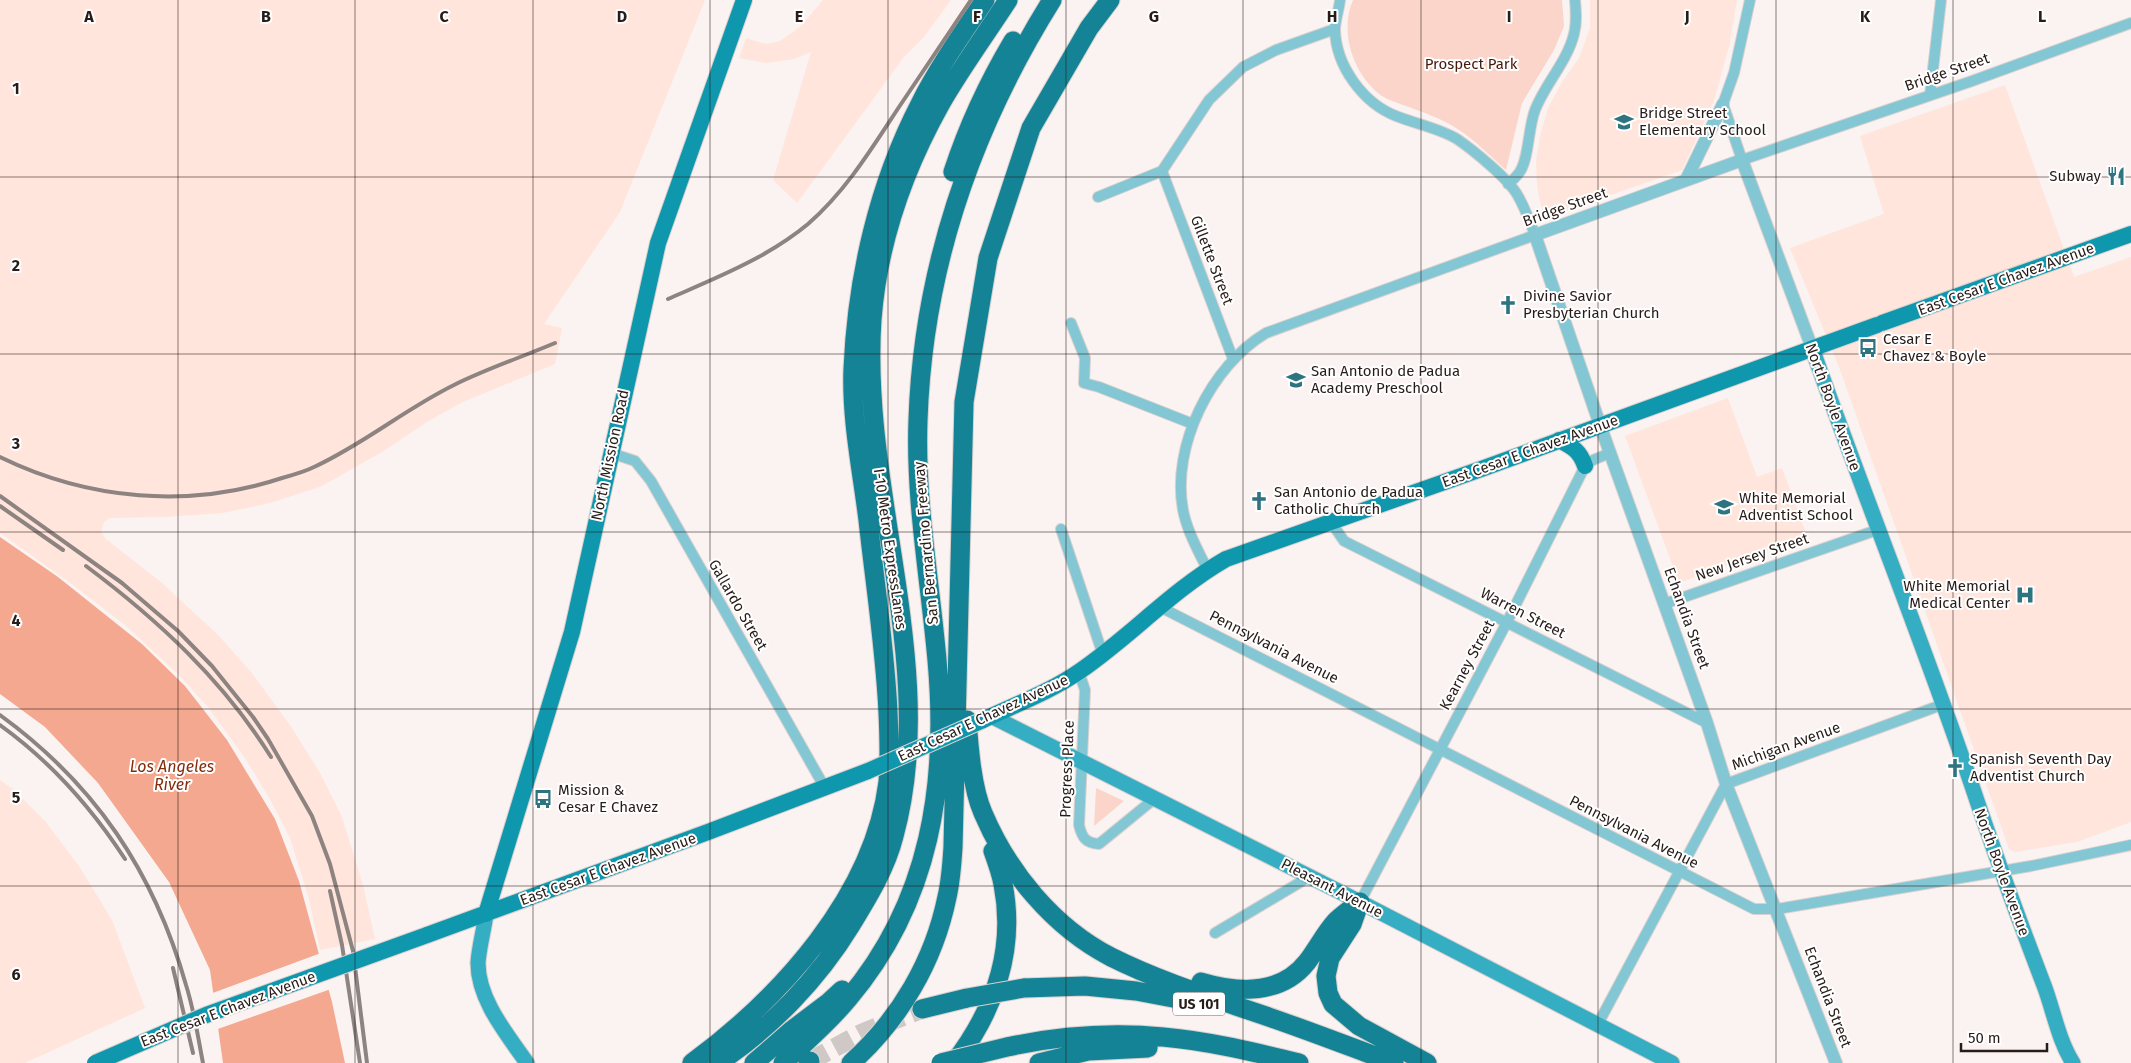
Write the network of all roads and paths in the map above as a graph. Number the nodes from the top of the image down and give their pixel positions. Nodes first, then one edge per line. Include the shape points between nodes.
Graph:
1 (744, 0) edge
2 (985, 0) edge
3 (1008, 0) edge
4 (1039, 0) edge
5 (1052, 0) edge
6 (1110, 0) edge
7 (1340, 0) edge
8 (1575, 0) edge
9 (1750, 0) edge
10 (1941, 0) edge
11 (2131, 23) edge
12 (1335, 29) junction
13 (1930, 95) junction
14 (1724, 104) junction
15 (1742, 160) junction
16 (1162, 171) junction
17 (1686, 180) junction
18 (1508, 184) junction
19 (1098, 197) dead end
20 (2131, 234) edge
21 (1535, 235) junction
22 (1071, 323) dead end
23 (924, 345) junction
24 (1812, 348) junction
25 (1233, 359) junction
26 (1193, 424) junction
27 (1600, 425) junction
28 (1559, 440) junction
29 (611, 453) junction
30 (1610, 453) junction
31 (1585, 466) junction
32 (1331, 522) junction
33 (1061, 529) dead end
34 (1877, 530) junction
35 (1207, 570) junction
36 (1664, 604) junction
37 (1160, 607) junction
38 (959, 619) junction
39 (1507, 622) junction
40 (1103, 654) junction
41 (1079, 672) junction
42 (1944, 704) junction
43 (986, 718) junction
44 (1707, 723) junction
45 (1440, 748) junction
46 (1083, 762) junction
47 (1726, 784) junction
48 (825, 788) junction
49 (1154, 799) junction
50 (982, 812) junction
51 (2131, 844) edge
52 (2001, 871) junction
53 (1678, 872) junction
54 (1309, 876) junction
55 (1360, 902) junction
56 (1777, 909) junction
57 (486, 914) junction
58 (897, 924) junction
59 (1215, 932) dead end
60 (1109, 956) junction
61 (922, 1009) tunnel mouth
62 (1598, 1024) junction
63 (735, 1042) junction
64 (1244, 1050) junction
65 (95, 1063) edge
66 (527, 1063) edge
67 (692, 1063) edge
68 (718, 1063) edge
69 (727, 1063) edge
70 (754, 1063) edge
71 (783, 1063) edge
72 (851, 1063) edge
73 (941, 1063) edge
74 (954, 1063) edge
75 (1039, 1063) edge
76 (1299, 1063) edge
77 (1365, 1063) edge
78 (1394, 1063) edge
79 (1427, 1063) edge
80 (1672, 1063) edge
81 (1836, 1063) edge
82 (2073, 1063) edge

1 - 29 main road, North Mission Road via 658,242
2 - 63 highway, I-10 Metro ExpressLanes via 945,60 897,154 865,262 856,318 853,372 856,422 886,675 888,782 880,818 854,883 814,946
3 - 63 highway, I-10 Metro ExpressLanes via 942,102 914,155 893,210 872,317 870,375 873,422 908,674 910,724 905,782 893,840 872,892 816,975 793,999
4 - 23 highway via 990,79 966,131 929,260 923,319
5 - 23 highway, San Bernardino Freeway via 1017,58 956,198 937,271
6 - 38 highway, San Bernardino Freeway via 1089,28 1031,128 988,258 964,402
7 - 12 street, Echandia Street
8 - 18 street via 1577,20 1573,37 1535,111 1528,131 1527,155 1520,172
9 - 14 street
10 - 13 street
11 - 13 street, Bridge Street
12 - 16 street via 1276,50 1243,67 1209,100
12 - 18 street, Echandia Street via 1338,50 1347,72 1363,93 1394,116 1456,139 1489,164
13 - 15 street, Bridge Street
14 - 15 street, North Boyle Avenue
14 - 17 street
15 - 17 street, Bridge Street
15 - 24 street, North Boyle Avenue
16 - 19 street
16 - 25 street, Gillette Street
17 - 21 street, Bridge Street
18 - 21 street, Echandia Street via 1517,194
20 - 24 main road, East Cesar E Chavez Avenue
21 - 25 street, Bridge Street via 1266,333
21 - 27 street, Echandia Street
22 - 26 street via 1085,358 1084,383
23 - 58 highway, San Bernardino Freeway via 918,459 922,536 938,660 939,774 929,841
24 - 27 main road, East Cesar E Chavez Avenue
24 - 34 main road, North Boyle Avenue
25 - 26 street, Bridge Street via 1213,385
26 - 35 street, Bridge Street via 1184,452 1182,508 1186,527
27 - 28 main road, East Cesar E Chavez Avenue
27 - 30 street, Echandia Street
28 - 31 main road via 1575,448
28 - 32 main road, East Cesar E Chavez Avenue
29 - 48 street, Gallardo Street via 635,461 651,480
29 - 57 main road, North Mission Road via 572,632
30 - 31 street
30 - 36 street, Echandia Street
31 - 39 street, Kearney Street
32 - 35 main road, East Cesar E Chavez Avenue via 1247,550
32 - 39 street, Warren Street via 1344,541
33 - 40 street
34 - 36 street, New Jersey Street
34 - 42 main road, North Boyle Avenue
35 - 37 main road, East Cesar E Chavez Avenue
36 - 44 street, Echandia Street
37 - 40 main road, East Cesar E Chavez Avenue
37 - 45 street, Pennsylvania Avenue
38 - 50 highway via 970,760
38 - 72 highway via 954,847 948,896 937,934 907,998 872,1044
39 - 44 street, Warren Street
39 - 45 street, Kearney Street
40 - 41 main road, East Cesar E Chavez Avenue
41 - 43 main road, East Cesar E Chavez Avenue
41 - 46 street, Progress Place via 1085,690
42 - 47 street, Michigan Avenue
42 - 52 main road, North Boyle Avenue
43 - 46 main road, Pleasant Avenue
43 - 48 main road, East Cesar E Chavez Avenue, bridge
44 - 47 street, Echandia Street
45 - 53 street, Pennsylvania Avenue
45 - 55 street, Kearney Street
46 - 49 main road, Pleasant Avenue
46 - 49 street, Progress Place via 1079,825 1081,836 1090,843 1099,844
47 - 53 street, Michigan Avenue
47 - 56 street, Echandia Street
48 - 57 main road, East Cesar E Chavez Avenue
49 - 54 main road, Pleasant Avenue
50 - 60 highway via 1009,865 1039,902 1078,936
50 - 74 highway via 1003,884 1007,924 1003,966 981,1024
51 - 52 street, Pennsylvania Avenue
52 - 56 street, Pennsylvania Avenue
52 - 82 main road, North Boyle Avenue via 2066,1052
53 - 56 street, Pennsylvania Avenue via 1754,909
53 - 62 street, Michigan Avenue
54 - 55 main road, Pleasant Avenue
54 - 59 street
55 - 60 highway via 1336,922 1298,971 1281,983 1265,988 1218,987
55 - 62 main road, Pleasant Avenue
55 - 79 highway via 1352,924 1330,958 1326,976 1328,993 1333,1004 1359,1026
56 - 81 street, Echandia Street
57 - 65 main road, East Cesar E Chavez Avenue, bridge via 206,1015
57 - 66 main road via 478,964 481,984 498,1019
58 - 70 highway via 854,978
58 - 71 highway, San Bernardino Freeway via 871,969 848,999
60 - 78 highway via 1159,979
61 - 77 highway, US 101, bridge via 1024,988 1085,986 1136,991 1190,1001
62 - 80 main road, Pleasant Avenue
63 - 67 highway, I-10 Metro ExpressLanes
63 - 68 highway, I-10 Metro ExpressLanes
63 - 69 highway
64 - 73 highway, bridge via 1163,1037 1107,1035 1041,1040
64 - 75 highway via 1088,1050
64 - 76 highway

